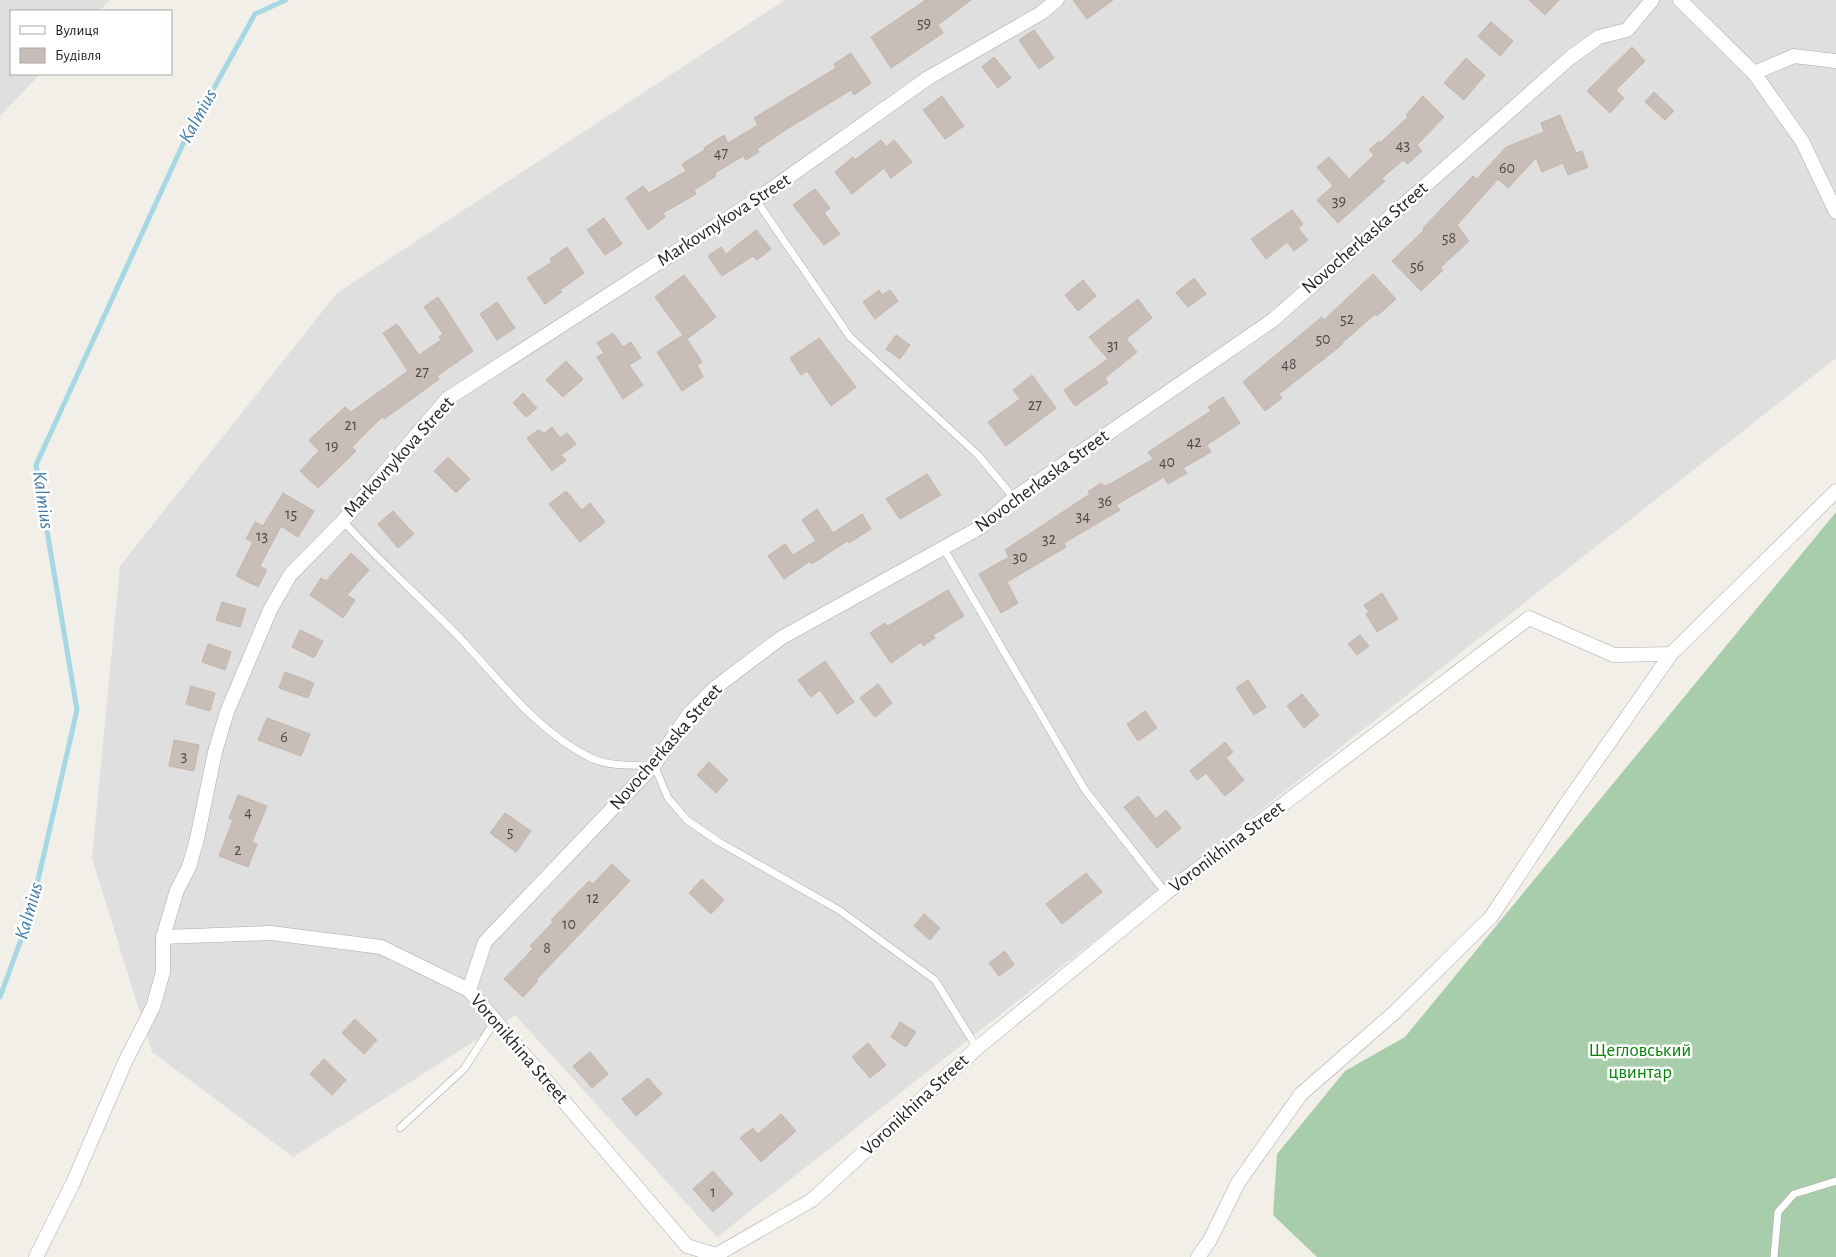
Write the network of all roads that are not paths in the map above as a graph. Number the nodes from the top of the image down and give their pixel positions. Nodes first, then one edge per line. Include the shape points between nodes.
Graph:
1 (1057, 0) edge
2 (1652, 0) edge
3 (1680, 0) edge
4 (1836, 61) edge
5 (1754, 73) junction
6 (756, 200) junction
7 (1836, 212) edge
8 (1836, 491) edge
9 (1014, 498) junction
10 (343, 520) junction
11 (944, 549) junction
12 (1671, 654) junction
13 (654, 765) junction
14 (1166, 893) junction
15 (164, 937) junction
16 (469, 990) junction
17 (495, 1021) junction
18 (977, 1048) junction
19 (400, 1128) dead end
20 (1836, 1181) edge
21 (36, 1257) edge
22 (1198, 1257) edge
23 (1774, 1257) edge

1 - 6 street, Markovnykova Street via 1041,13 928,78
2 - 9 street, Novocherkaska Street via 1627,30 1599,37 1571,57 1273,320
3 - 5 street
4 - 5 street via 1794,56
5 - 7 street via 1802,141
6 - 9 lane via 850,337 978,455
6 - 10 street, Markovnykova Street via 448,399
8 - 12 street
9 - 11 street, Novocherkaska Street via 981,527
10 - 13 lane via 542,726 568,746 605,763
10 - 15 street, Markovnykova Street via 290,575 242,672 215,752 189,867 177,890
11 - 13 street, Novocherkaska Street via 782,638 736,669 689,714
11 - 14 lane via 1085,790
12 - 14 street, Voronikhina Street via 1614,655 1529,618
12 - 22 street via 1491,917 1394,1013 1301,1094 1238,1183
13 - 16 street, Novocherkaska Street via 485,942
13 - 18 lane via 668,798 687,820 719,842 839,910 936,980
14 - 18 street, Voronikhina Street
15 - 16 street, Voronikhina Street via 271,933 381,947
15 - 21 street, Markovnykova Street via 164,972 152,1007 74,1183
16 - 17 street, Voronikhina Street
17 - 18 street, Voronikhina Street via 687,1246 716,1254 812,1200
17 - 19 lane via 464,1068
20 - 23 lane via 1794,1194 1778,1212

